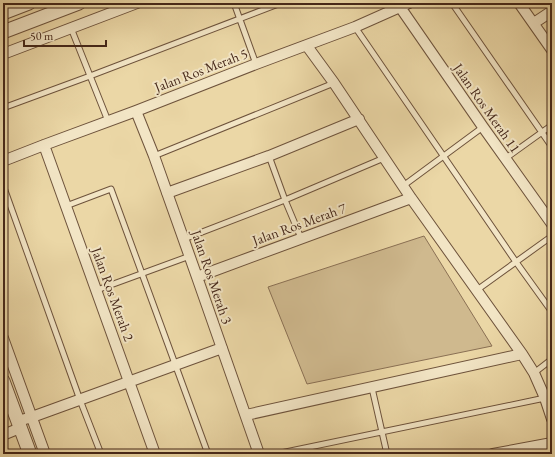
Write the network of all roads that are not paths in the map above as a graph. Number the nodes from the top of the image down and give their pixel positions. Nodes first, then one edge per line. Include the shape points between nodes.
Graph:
1 (28, 3) edge
2 (78, 3) edge
3 (137, 3) edge
4 (234, 3) edge
5 (281, 3) edge
6 (452, 3) edge
7 (519, 3) edge
8 (405, 5) edge
9 (552, 11) edge
10 (3, 13) edge
11 (240, 19) junction
12 (534, 23) junction
13 (355, 27) junction
14 (71, 28) junction
15 (3, 32) edge
16 (307, 46) junction
17 (552, 50) edge
18 (3, 54) edge
19 (256, 64) junction
20 (90, 76) junction
21 (334, 83) junction
22 (3, 108) edge
23 (136, 111) junction
24 (359, 119) junction
25 (108, 122) junction
26 (552, 125) edge
27 (483, 128) junction
28 (542, 132) junction
29 (44, 145) junction
30 (552, 147) edge
31 (154, 156) junction
32 (269, 156) junction
33 (443, 156) junction
34 (384, 158) junction
35 (506, 158) junction
36 (3, 161) edge
37 (3, 185) edge
38 (403, 186) junction
39 (167, 193) junction
40 (411, 198) junction
41 (285, 200) junction
42 (66, 206) junction
43 (552, 224) edge
44 (552, 236) edge
45 (301, 238) junction
46 (184, 239) junction
47 (190, 256) junction
48 (516, 262) junction
49 (142, 274) junction
50 (197, 277) junction
51 (97, 290) junction
52 (477, 290) junction
53 (552, 312) edge
54 (3, 338) edge
55 (222, 348) junction
56 (522, 354) junction
57 (552, 359) edge
58 (176, 365) junction
59 (534, 373) junction
60 (3, 381) edge
61 (129, 382) junction
62 (372, 388) junction
63 (545, 398) junction
64 (80, 400) junction
65 (246, 415) junction
66 (32, 417) junction
67 (552, 419) edge
68 (19, 424) junction
69 (381, 432) junction
70 (3, 434) edge
71 (552, 443) edge
72 (30, 454) edge
73 (45, 454) edge
74 (101, 454) edge
75 (155, 454) edge
76 (208, 454) edge
77 (259, 454) edge
78 (276, 454) edge
79 (387, 454) edge
80 (493, 454) edge

1 - 10 street
2 - 15 street
3 - 14 street
4 - 11 lane
5 - 11 lane
6 - 28 lane
7 - 12 street
8 - 13 street, Jalan Ros Merah 5
8 - 27 street, Jalan Ros Merah 11
9 - 12 street
11 - 19 lane
11 - 20 lane
12 - 17 street
13 - 16 street, Jalan Ros Merah 5
13 - 33 lane
14 - 18 street
14 - 20 lane
16 - 19 street, Jalan Ros Merah 5
16 - 21 street
19 - 23 street, Jalan Ros Merah 5
20 - 22 lane
20 - 25 lane
21 - 24 street
21 - 31 lane
23 - 25 street, Jalan Ros Merah 5
23 - 31 street, Jalan Ros Merah 3
24 - 32 street
24 - 34 street
25 - 29 street, Jalan Ros Merah 5
26 - 28 lane
27 - 33 lane
27 - 35 street, Jalan Ros Merah 11
28 - 30 lane
28 - 35 lane
29 - 36 street, Jalan Ros Merah 5
29 - 42 street, Jalan Ros Merah 2
31 - 39 street, Jalan Ros Merah 3
32 - 39 street
32 - 41 lane
33 - 38 lane
33 - 48 lane
34 - 38 street
34 - 41 lane
35 - 43 street, Jalan Ros Merah 11
37 - 64 lane
38 - 40 street
39 - 46 street, Jalan Ros Merah 3
40 - 45 street, Jalan Ros Merah 7
40 - 52 street
41 - 45 lane
41 - 46 lane
42 - 49 lane via 111,189
42 - 51 street, Jalan Ros Merah 2
44 - 48 lane
45 - 50 street, Jalan Ros Merah 7
46 - 47 street, Jalan Ros Merah 3
47 - 49 lane
47 - 50 street, Jalan Ros Merah 3
48 - 52 lane
48 - 53 lane
49 - 51 lane
49 - 58 lane
50 - 55 street, Jalan Ros Merah 3
51 - 61 street, Jalan Ros Merah 2
52 - 56 street
54 - 66 street
55 - 58 street
55 - 65 street, Jalan Ros Merah 3
56 - 59 street
56 - 62 street
57 - 59 lane
58 - 61 street
58 - 76 lane
59 - 63 street
60 - 68 street
61 - 64 street
61 - 75 street, Jalan Ros Merah 2
62 - 65 street
62 - 69 lane
63 - 67 street
63 - 69 lane
64 - 66 street
64 - 74 lane
65 - 77 street, Jalan Ros Merah 3
66 - 68 street
66 - 73 street
68 - 70 street
68 - 72 street
69 - 78 lane
69 - 79 lane
71 - 80 street

